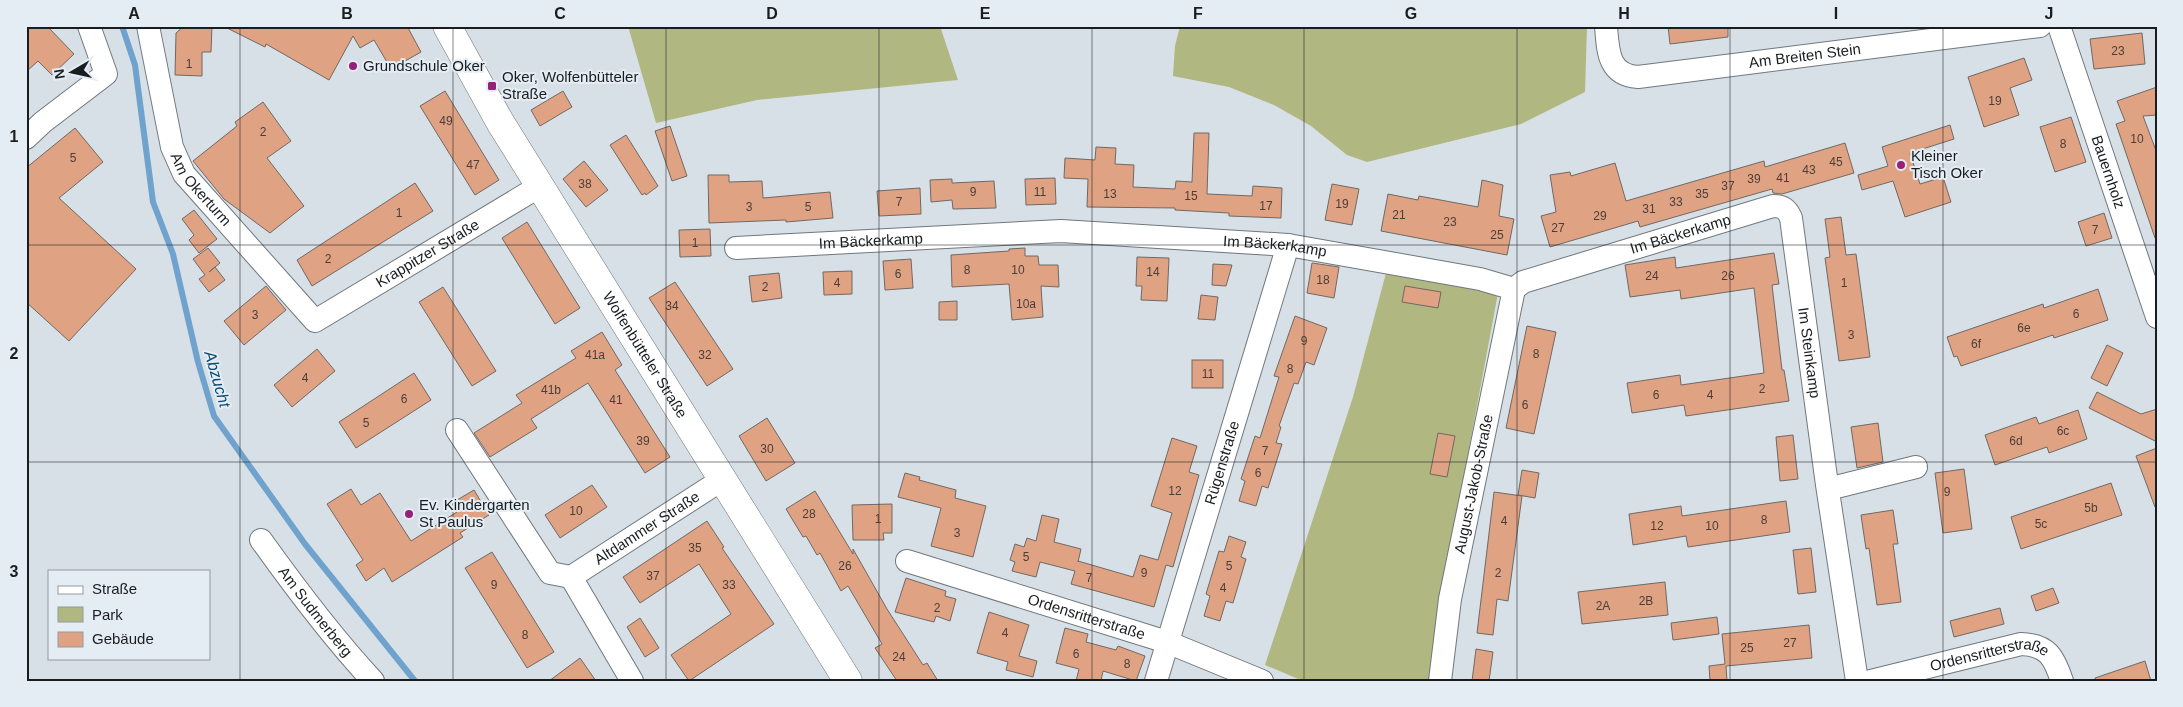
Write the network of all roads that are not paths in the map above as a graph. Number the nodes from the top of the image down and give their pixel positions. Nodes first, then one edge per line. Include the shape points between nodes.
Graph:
1 (89, 26) edge
2 (148, 26) edge
3 (447, 26) edge
4 (1606, 26) edge
5 (2040, 26) edge
6 (2059, 26) edge
7 (26, 138) edge
8 (540, 186) junction
9 (1791, 218) joint
10 (1288, 245) junction
11 (736, 248) dead end
12 (1514, 289) junction
13 (2157, 317) edge
14 (315, 321) joint
15 (457, 430) dead end
16 (1916, 467) dead end
17 (723, 479) junction
18 (1828, 489) junction
19 (262, 540) dead end
20 (907, 562) dead end
21 (571, 578) junction
22 (1168, 642) junction
23 (373, 681) edge
24 (632, 681) edge
25 (848, 681) edge
26 (1156, 681) edge
27 (1262, 681) edge
28 (1440, 681) edge
29 (1857, 681) edge
30 (1871, 681) edge
31 (2062, 681) edge

1 - 7 street via 106,74
2 - 14 street, Am Okerturm via 172,147 184,174
3 - 8 main road, Wolfenbütteler Straße
4 - 5 street, Am Breiten Stein via 1613,65 1621,72 1638,76
6 - 13 street, Bauernholz
8 - 14 street, Krappitzer Straße
8 - 17 main road, Wolfenbütteler Straße
9 - 12 street, Im Bäckerkamp via 1781,206 1773,206 1522,282
9 - 18 street, Im Steinkamp
10 - 11 street, Im Bäckerkamp via 1061,231
10 - 12 street, Im Bäckerkamp via 1480,279
10 - 22 street, Rügenstraße
12 - 28 street, August-Jakob-Straße via 1450,599
15 - 21 street via 550,573
16 - 18 street
17 - 21 street, Altdammer Straße
17 - 25 main road, Wolfenbütteler Straße
18 - 29 street, Im Steinkamp
19 - 23 street, Am Sudmerberg via 308,605
20 - 22 street, Ordensritterstraße
21 - 24 street
22 - 26 street, Rügenstraße
22 - 27 street, Ordensritterstraße
30 - 31 street, Ordensritterstraße via 2021,644 2037,644 2049,653

